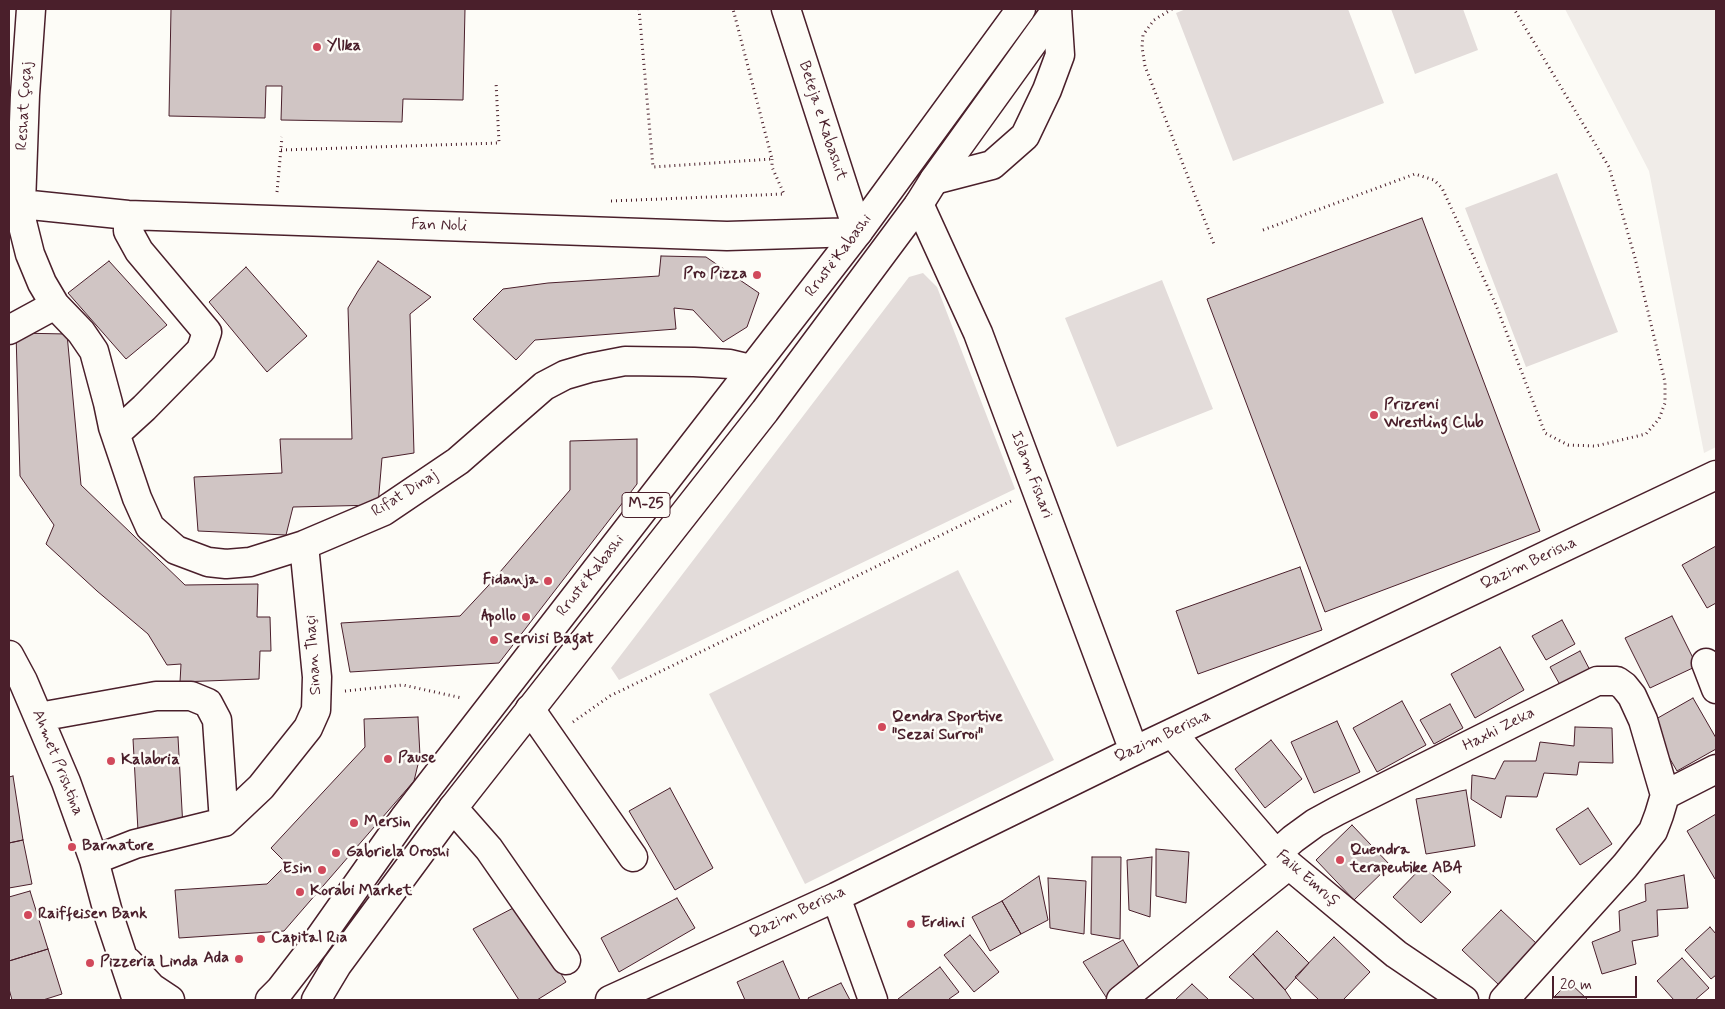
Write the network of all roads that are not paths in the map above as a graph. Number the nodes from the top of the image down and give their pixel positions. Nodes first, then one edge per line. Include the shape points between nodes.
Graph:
1 (31, 9) edge
2 (786, 9) edge
3 (1021, 9) edge
4 (1057, 9) edge
5 (17, 95) edge
6 (934, 180) junction
7 (919, 204) junction
8 (128, 215) junction
9 (17, 216) edge
10 (858, 232) junction
11 (884, 250) junction
12 (55, 305) junction
13 (9, 330) edge
14 (751, 369) junction
15 (113, 427) junction
16 (1716, 475) edge
17 (304, 545) junction
18 (9, 655) edge
19 (1706, 663) dead end
20 (16, 685) edge
21 (1716, 689) edge
22 (530, 709) junction
23 (39, 717) junction
24 (1172, 733) junction
25 (1134, 751) junction
26 (1716, 770) edge
27 (1665, 795) junction
28 (453, 808) junction
29 (224, 822) junction
30 (633, 857) dead end
31 (94, 860) junction
32 (1282, 860) junction
33 (836, 897) junction
34 (123, 957) junction
35 (566, 960) dead end
36 (1150, 991) edge
37 (626, 997) edge
38 (136, 1000) edge
39 (170, 1000) edge
40 (270, 1000) edge
41 (316, 1000) edge
42 (873, 1000) edge
43 (1121, 1000) edge
44 (1464, 1000) edge
45 (1504, 1000) edge

1 - 5 street, Reshat Çoçaj
2 - 10 street, Beteja e Kabashit
3 - 10 street, Rrustë Kabashi / M-25
4 - 6 street, Rrustë Kabashi / M-25
4 - 6 street via 1060,55 1024,136 992,165
5 - 9 street, Reshat Çoçaj
6 - 7 street, Rrustë Kabashi / M-25
7 - 11 street, Rrustë Kabashi / M-25
7 - 25 street, Islam Fishari via 978,333
8 - 9 street, Fan Noli
8 - 10 street, Fan Noli via 727,236
8 - 15 street via 128,230 138,251 207,332 201,350 144,408 122,428
9 - 12 street, Rifat Dinaj via 30,254
10 - 11 street
10 - 14 street, Rrustë Kabashi / M-25
11 - 22 street, Rrustë Kabashi / M-25 via 765,411
12 - 13 street
12 - 15 street, Rifat Dinaj via 81,332 94,352
14 - 17 street, Rifat Dinaj via 730,364 625,361 565,375 544,386 458,461 384,511
14 - 40 street, Rrustë Kabashi / M-25 via 405,817 314,946
15 - 17 street, Rifat Dinaj via 150,527 176,550 208,562 226,564 250,562
16 - 24 street, Qazim Berisha
17 - 29 street, Sinan Thaçi via 316,659 316,710 308,728 262,787
18 - 20 street, Ahmet Prishtina
19 - 21 street
20 - 23 street, Ahmet Prishtina
22 - 28 street, Rrustë Kabashi / M-25
22 - 30 street
23 - 29 street via 156,696 191,696 208,703 217,720
23 - 31 street, Ahmet Prishtina
24 - 25 street, Qazim Berisha
24 - 32 street, Faik Emruş
25 - 33 street, Qazim Berisha
26 - 27 street
27 - 32 street, Haxhi Zeka via 1643,720 1632,696 1617,681 1597,681 1337,811 1308,828
27 - 45 street, Haxhi Zeka via 1653,831
28 - 35 street via 489,849
28 - 41 street, Rrustë Kabashi / M-25 via 337,965
29 - 31 street, Sinan Thaçi via 135,844
31 - 34 street, Ahmet Prishtina
32 - 36 street, Haxhi Zeka
32 - 44 street, Faik Emruş via 1396,954
33 - 37 street, Qazim Berisha
33 - 42 street
34 - 38 street
34 - 39 street, Ahmet Prishtina via 152,988
36 - 43 street, Haxhi Zeka

